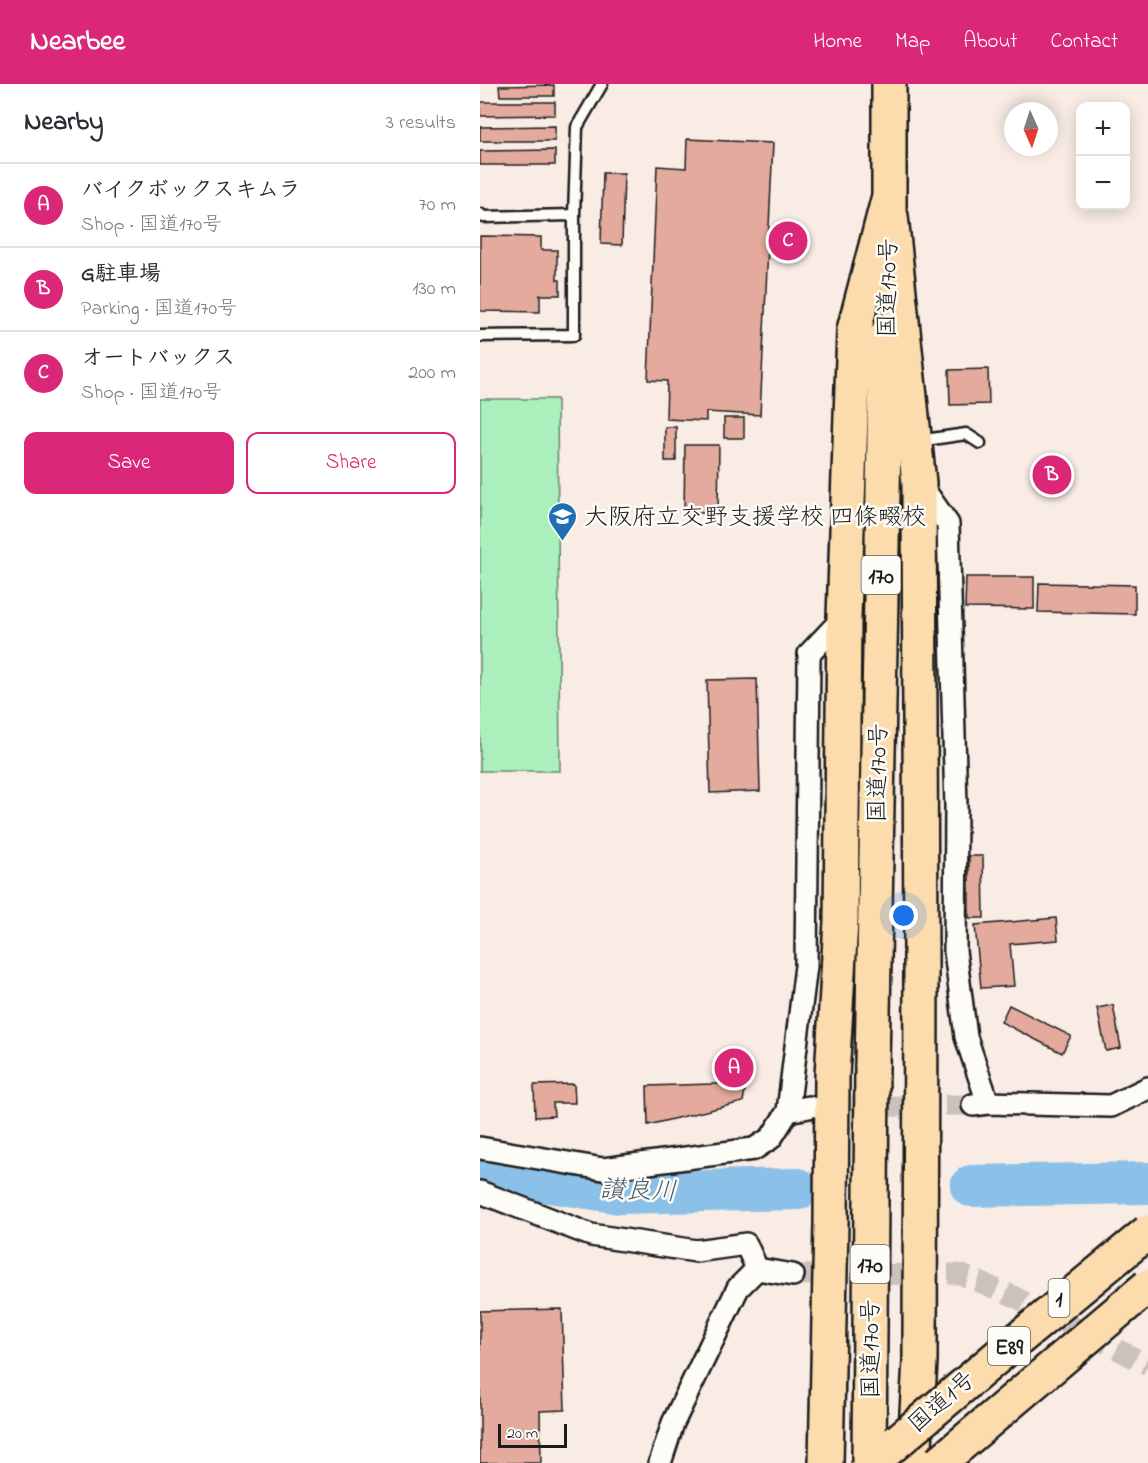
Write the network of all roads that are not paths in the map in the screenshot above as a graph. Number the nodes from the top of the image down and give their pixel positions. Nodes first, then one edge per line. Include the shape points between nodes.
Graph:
1 (602, 84) edge
2 (889, 84) edge
3 (889, 196) junction
4 (480, 214) edge
5 (574, 215) junction
6 (480, 336) edge
7 (915, 441) junction
8 (980, 443) dead end
9 (919, 483) junction
10 (844, 617) junction
11 (1148, 1088) edge
12 (480, 1148) edge
13 (480, 1192) edge
14 (1148, 1220) edge
15 (1148, 1232) edge
16 (757, 1269) junction
17 (793, 1275) tunnel mouth
18 (1148, 1286) edge
19 (1148, 1298) edge
20 (917, 1421) junction
21 (660, 1463) edge
22 (826, 1463) edge
23 (870, 1463) edge
24 (914, 1463) edge
25 (939, 1463) edge
26 (960, 1463) edge

1 - 5 lane via 577,127
2 - 3 highway, 国道170号 / 170
3 - 7 highway, 170
3 - 10 highway, 170 via 854,330
3 - 23 highway, 国道170号 / 170, bridge via 872,1066
4 - 5 lane via 483,218
5 - 6 lane via 574,335
7 - 8 lane via 966,434
7 - 9 highway, 170
9 - 11 street via 948,524 956,806 955,951 966,1037 981,1104 1111,1106
9 - 20 highway, 170 via 921,1181
10 - 12 street via 809,654 806,966 798,1109 771,1138 754,1149 603,1169
10 - 22 highway, 170 via 842,921 832,1076
13 - 16 street via 591,1235 696,1251 746,1244
14 - 20 highway, 国道1号 / 1
15 - 23 highway, E89, bridge
16 - 17 street
16 - 21 street via 738,1288 673,1423
18 - 25 highway, E89, bridge
19 - 26 highway, 1
20 - 23 highway, 国道1号 / 1
20 - 24 highway, 170

